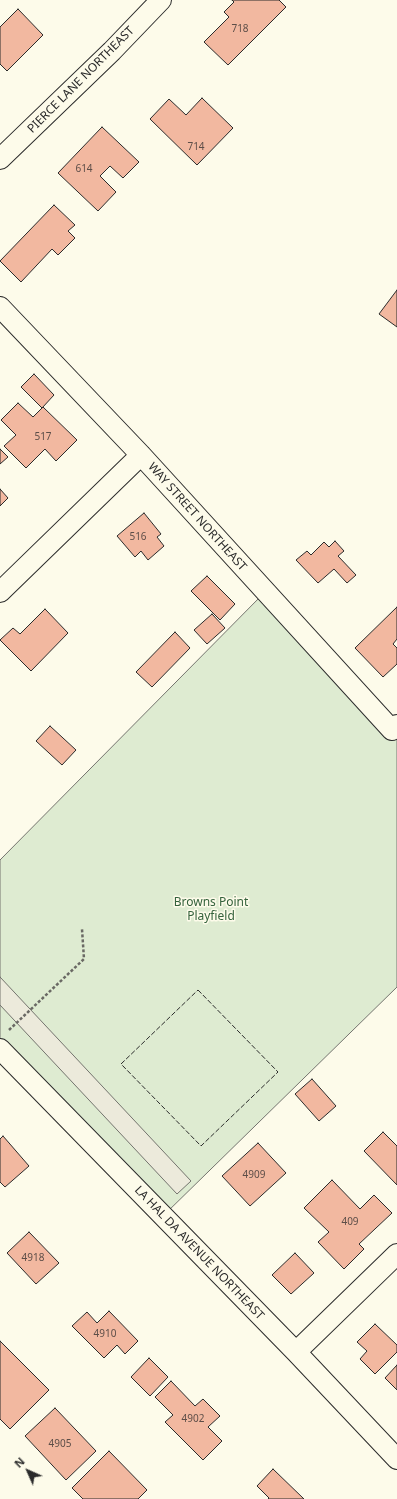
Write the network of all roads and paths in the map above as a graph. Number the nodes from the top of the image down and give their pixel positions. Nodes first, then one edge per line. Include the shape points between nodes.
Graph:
1 (161, 0) edge
2 (0, 160) edge
3 (0, 307) edge
4 (141, 456) junction
5 (0, 592) edge
6 (395, 727) edge
7 (82, 929) dead end
8 (3, 1041) edge
9 (397, 1254) edge
10 (296, 1352) junction
11 (397, 1459) edge

1 - 2 street, PIERCE LANE NORTHEAST
3 - 4 street, WAY STREET NORTHEAST
4 - 5 street
4 - 6 street, WAY STREET NORTHEAST
7 - 8 path via 84,959
8 - 10 street, LA HAL DA AVENUE NORTHEAST
9 - 10 street
10 - 11 street, LA HAL DA AVENUE NORTHEAST

